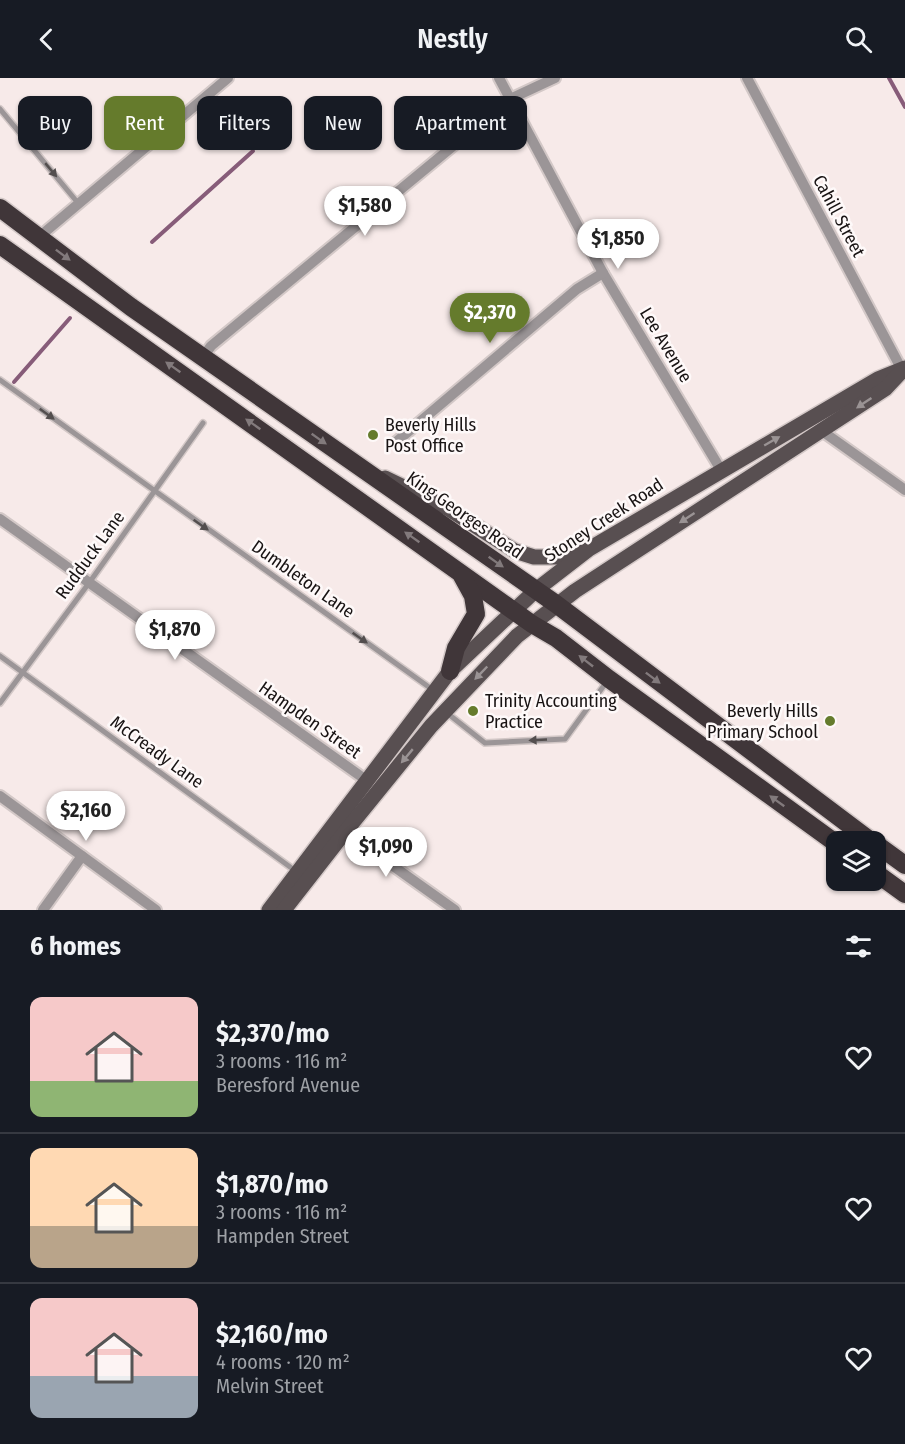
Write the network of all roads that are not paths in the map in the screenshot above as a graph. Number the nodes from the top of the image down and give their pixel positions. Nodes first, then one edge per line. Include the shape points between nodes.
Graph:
1 (228, 78) edge
2 (499, 78) edge
3 (555, 78) edge
4 (747, 78) edge
5 (508, 96) edge
6 (516, 96) edge
7 (0, 109) edge
8 (527, 131) edge
9 (448, 150) edge
10 (78, 203) junction
11 (0, 208) edge
12 (39, 237) junction
13 (0, 245) edge
14 (603, 273) junction
15 (203, 357) junction
16 (904, 369) edge
17 (0, 380) edge
18 (203, 423) dead end
19 (822, 431) junction
20 (396, 442) dead end
21 (361, 469) junction
22 (721, 470) junction
23 (905, 490) edge
24 (153, 491) junction
25 (0, 519) edge
26 (589, 549) junction
27 (459, 571) junction
28 (89, 583) junction
29 (536, 590) junction
30 (556, 604) junction
31 (514, 610) junction
32 (532, 624) junction
33 (0, 656) edge
34 (450, 671) junction
35 (22, 672) junction
36 (609, 679) junction
37 (435, 691) junction
38 (0, 703) edge
39 (445, 711) junction
40 (366, 780) junction
41 (0, 796) edge
42 (339, 828) junction
43 (858, 831) edge
44 (826, 836) edge
45 (886, 852) edge
46 (82, 856) junction
47 (905, 865) edge
48 (297, 872) junction
49 (886, 880) edge
50 (905, 894) edge
51 (44, 910) edge
52 (156, 910) edge
53 (269, 910) edge
54 (284, 910) edge
55 (455, 910) edge

1 - 10 street
2 - 5 street, Lee Avenue
3 - 6 street
4 - 16 street, Cahill Street
7 -> 10 lane
8 - 14 street, Lee Avenue
9 - 15 street via 211,346
10 - 12 street
11 - 12 highway, King Georges Road
12 -> 15 highway, King Georges Road
27 -> 13 highway
14 - 20 street via 577,289
14 - 22 street, Lee Avenue
15 -> 21 highway, King Georges Road
16 -> 19 main road, Stoney Creek Road via 885,389
22 -> 16 main road, Stoney Creek Road via 878,379
17 -> 24 lane, Dumbleton Lane
18 - 24 lane, Rudduck Lane
19 - 23 street
19 -> 30 main road, Stoney Creek Road
21 - 26 main road via 447,508 515,551 534,557 562,557
21 -> 29 highway, King Georges Road
22 - 26 main road, Stoney Creek Road
24 - 28 lane, Rudduck Lane
24 -> 37 lane, Dumbleton Lane
25 - 28 street, Hampden Street
26 - 29 main road, Stoney Creek Road
27 - 31 highway
27 - 34 highway via 476,614 456,648
28 - 35 lane, Rudduck Lane
28 - 40 street, Hampden Street
29 - 30 highway, King Georges Road
29 - 31 main road, Stoney Creek Road
30 - 32 main road, Stoney Creek Road
30 -> 43 highway, King Georges Road
31 - 32 highway
31 - 34 main road, Stoney Creek Road
36 -> 32 highway
32 -> 39 main road, Stoney Creek Road
33 - 35 lane, McCready Lane
34 - 37 main road, Stoney Creek Road
35 - 38 lane, Rudduck Lane
35 - 48 lane, McCready Lane
36 -> 39 lane via 565,739 485,743
44 -> 36 highway
37 - 40 main road, Stoney Creek Road
39 -> 42 main road, Stoney Creek Road
40 - 42 main road, Stoney Creek Road
41 - 46 street
42 - 48 main road, Stoney Creek Road
42 - 54 main road, Stoney Creek Road
42 - 55 street
45 - 47 highway, King Georges Road
46 - 51 street
46 - 52 street
48 - 53 main road, Stoney Creek Road
49 - 50 highway

